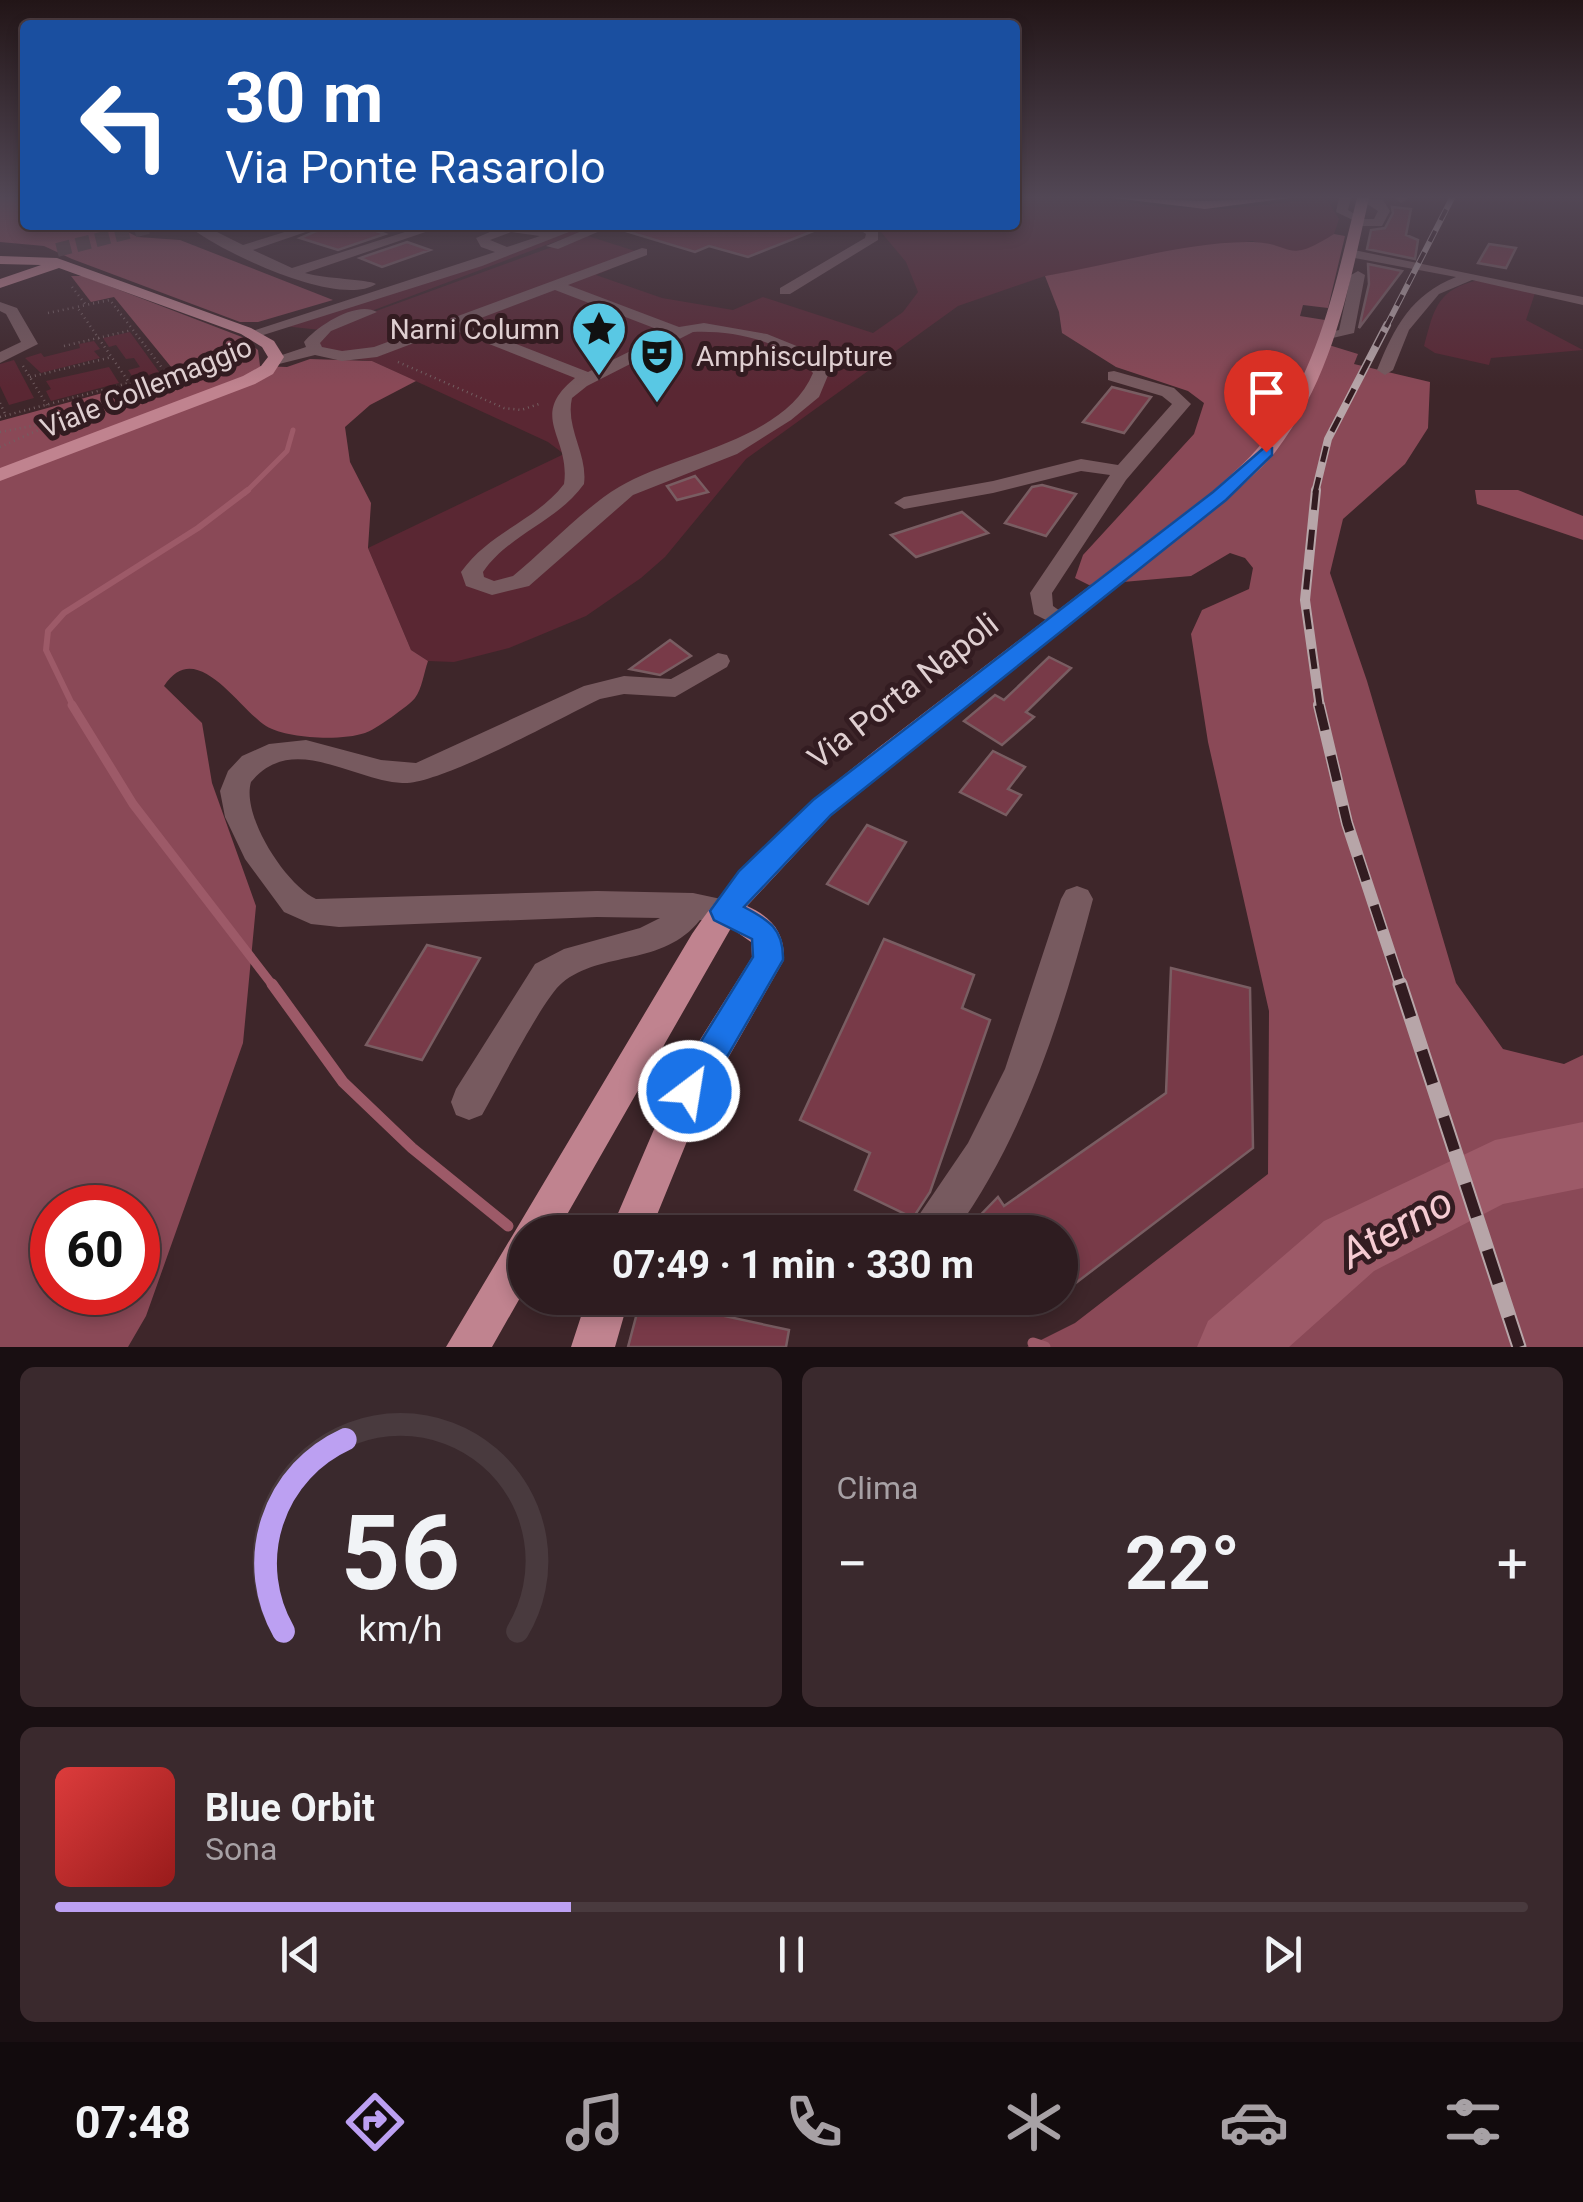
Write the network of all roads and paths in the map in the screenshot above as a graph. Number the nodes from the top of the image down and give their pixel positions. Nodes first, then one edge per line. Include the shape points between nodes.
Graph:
1 (48, 260) tunnel mouth
2 (4, 261) edge
3 (51, 261) edge
4 (269, 261) edge
5 (328, 261) edge
6 (442, 261) edge
7 (450, 261) edge
8 (512, 261) edge
9 (618, 261) edge
10 (837, 261) edge
11 (1355, 261) edge
12 (1355, 269) junction
13 (296, 271) junction
14 (92, 274) junction
15 (21, 276) junction
16 (1472, 276) junction
17 (65, 277) dead end
18 (0, 281) edge
19 (556, 284) junction
20 (785, 292) dead end
21 (1583, 302) edge
22 (86, 305) junction
23 (0, 306) edge
24 (77, 307) junction
25 (48, 313) dead end
26 (452, 324) junction
27 (133, 329) junction
28 (680, 333) junction
29 (252, 334) junction
30 (99, 338) junction
31 (64, 346) dead end
32 (315, 350) junction
33 (364, 355) junction
34 (112, 357) junction
35 (0, 358) edge
36 (18, 358) dead end
37 (275, 360) junction
38 (1385, 370) dead end
39 (1114, 376) dead end
40 (30, 377) junction
41 (588, 378) junction
42 (130, 382) junction
43 (564, 397) junction
44 (0, 403) edge
45 (46, 405) junction
46 (133, 405) dead end
47 (6, 416) junction
48 (0, 417) edge
49 (64, 420) junction
50 (0, 432) edge
51 (0, 447) edge
52 (1123, 471) junction
53 (0, 476) edge
54 (583, 495) junction
55 (904, 503) dead end
56 (1062, 620) junction
57 (718, 661) dead end
58 (1077, 899) dead end
59 (708, 908) junction
60 (469, 1102) dead end
61 (543, 1215) edge
62 (637, 1215) edge
63 (942, 1215) edge
64 (508, 1278) edge
65 (603, 1315) edge
66 (468, 1347) edge
67 (593, 1347) edge

1 - 15 main road via 49,269
2 - 15 street via 25,265
3 - 14 main road
4 - 13 street
5 - 13 street
6 - 13 street via 356,288
7 - 29 street
8 - 32 street via 332,326 316,336
9 - 19 street
10 - 20 street
11 - 12 main road, Via Porta Napoli
12 - 16 street
12 - 56 main road, Via Porta Napoli via 1293,414 1266,452
14 - 15 main road
14 - 29 main road
15 - 18 main road
16 - 21 street
16 - 38 street via 1434,290 1402,329
17 - 22 path
19 - 26 street
19 - 28 street
22 - 24 path
22 - 27 path via 110,300
23 - 35 street via 12,311 30,344
24 - 25 path
24 - 30 path
26 - 33 street
26 - 41 street
27 - 30 path
27 - 42 path via 166,373
28 - 41 street
28 - 54 street via 717,328 776,342 814,362 820,382 798,406 743,443 626,492
29 - 37 main road, Viale Collemaggio via 271,347
30 - 31 path
30 - 34 path
32 - 33 street
32 - 37 street
33 - 43 path via 384,356 511,410
34 - 40 path
34 - 42 path
36 - 40 path
37 - 53 main road, Viale Collemaggio via 255,377
39 - 52 street via 1168,392 1182,404
40 - 45 path
41 - 43 street
42 - 45 path
42 - 49 path via 130,391
43 - 54 street via 561,418
44 - 47 path
45 - 47 path
46 - 49 path
47 - 48 path
49 - 50 path
49 - 51 path
52 - 55 street via 1081,465
52 - 56 street via 1040,596 1042,609
54 - 54 street via 490,550 475,566 474,581 492,588 521,581
56 - 59 main road, Via Porta Napoli via 822,808
57 - 59 street via 675,688 593,692 419,773 291,749 252,764 233,793 239,818 276,882 313,912 597,904
58 - 63 street via 1028,1057 980,1164
59 - 60 street via 668,930 547,974
59 - 61 main road, Via Porta Napoli
59 - 62 main road via 763,931 768,960 689,1091
64 - 66 main road
65 - 67 main road

